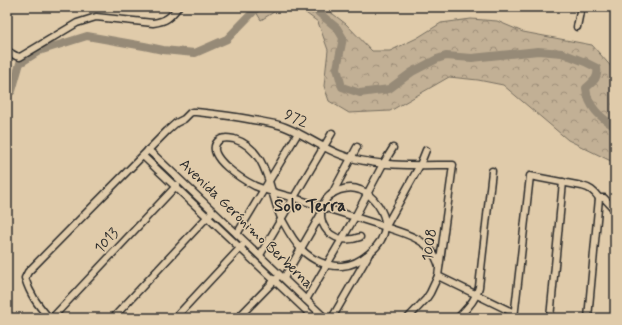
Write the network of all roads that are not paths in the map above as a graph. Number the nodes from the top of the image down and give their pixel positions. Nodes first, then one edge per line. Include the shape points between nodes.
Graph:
1 (178, 7) edge
2 (581, 7) edge
3 (577, 27) dead end
4 (7, 50) edge
5 (298, 133) junction
6 (332, 133) dead end
7 (324, 147) junction
8 (357, 147) dead end
9 (393, 148) dead end
10 (148, 150) junction
11 (426, 150) dead end
12 (143, 156) junction
13 (351, 158) junction
14 (383, 164) junction
15 (420, 165) junction
16 (454, 165) joint
17 (492, 171) dead end
18 (181, 181) junction
19 (269, 181) junction
20 (563, 182) junction
21 (176, 187) junction
22 (264, 189) junction
23 (272, 192) junction
24 (368, 194) junction
25 (332, 195) junction
26 (294, 198) junction
27 (599, 198) junction
28 (322, 207) junction
29 (615, 210) edge
30 (214, 211) junction
31 (321, 214) junction
32 (208, 217) junction
33 (355, 217) junction
34 (282, 218) junction
35 (385, 227) junction
36 (237, 234) junction
37 (360, 237) dead end
38 (342, 239) junction
39 (246, 242) junction
40 (240, 248) junction
41 (301, 249) junction
42 (370, 253) junction
43 (260, 255) junction
44 (327, 264) junction
45 (440, 268) junction
46 (282, 276) junction
47 (438, 276) junction
48 (274, 280) junction
49 (477, 295) junction
50 (306, 300) junction
51 (313, 306) junction
52 (308, 312) junction
53 (514, 317) edge
54 (49, 318) edge
55 (52, 318) edge
56 (113, 318) edge
57 (175, 318) edge
58 (238, 318) edge
59 (302, 318) edge
60 (314, 318) edge
61 (325, 318) edge
62 (332, 318) edge
63 (408, 318) edge
64 (458, 318) edge
65 (550, 318) edge
66 (588, 318) edge

1 - 4 street via 171,17 161,22 96,17 77,23 20,57
2 - 3 street
5 - 7 street, 972
5 - 10 street, 972 via 269,123 192,112 176,123
5 - 19 street
6 - 7 street
7 - 13 street, 972
7 - 26 street
8 - 13 street
9 - 14 street
10 - 12 street, 972
10 - 18 street, Avenida Gerónimo Berberna
11 - 15 street
12 - 21 street, Avenida Gerónimo Berberna
12 - 54 street, 972 via 28,272 25,278 28,288
13 - 14 street, 972
13 - 25 street
14 - 15 street, 972
14 - 24 street
15 - 16 street, 972
15 - 35 street
16 - 45 street, 1008
17 - 49 street
18 - 21 street, 1013
18 - 30 street, Avenida Gerónimo Berberna
19 - 22 street
19 - 22 street via 261,161 247,145 228,138 216,143 215,152 222,163 244,179
19 - 23 street
20 - 27 street via 589,188
20 - 53 street via 530,176
20 - 65 street
21 - 32 street, Avenida Gerónimo Berberna
21 - 55 street, 1013
22 - 23 street
22 - 36 street
23 - 26 street
23 - 34 street
24 - 25 street via 352,188
24 - 33 street
24 - 35 street via 380,209
25 - 28 street
26 - 28 street
26 - 34 street
27 - 29 street via 604,198
27 - 66 street
28 - 31 street
28 - 33 street
30 - 32 street
30 - 36 street, Avenida Gerónimo Berberna
31 - 38 street via 323,226 331,235
31 - 41 street
32 - 40 street, Avenida Gerónimo Berberna
32 - 56 street
33 - 35 street
33 - 38 street
34 - 41 street
34 - 43 street
35 - 42 street via 380,242
35 - 45 street via 426,245 433,252
36 - 39 street, Avenida Gerónimo Berberna
37 - 38 street
38 - 44 street
39 - 40 street
39 - 43 street, Avenida Gerónimo Berberna
40 - 48 street, Avenida Gerónimo Berberna
40 - 57 street
41 - 44 street via 313,259
41 - 46 street
42 - 44 street via 351,264
42 - 62 street
43 - 46 street, Avenida Gerónimo Berberna
44 - 50 street
45 - 47 street, 1008
46 - 48 street
46 - 50 street, Avenida Gerónimo Berberna
47 - 49 street
47 - 63 street, 1008 via 426,299
48 - 52 street, Avenida Gerónimo Berberna
48 - 58 street
49 - 53 street
49 - 64 street
50 - 51 street, Avenida Gerónimo Berberna
51 - 52 street
51 - 61 street, Avenida Gerónimo Berberna
52 - 59 street
52 - 60 street, Avenida Gerónimo Berberna

